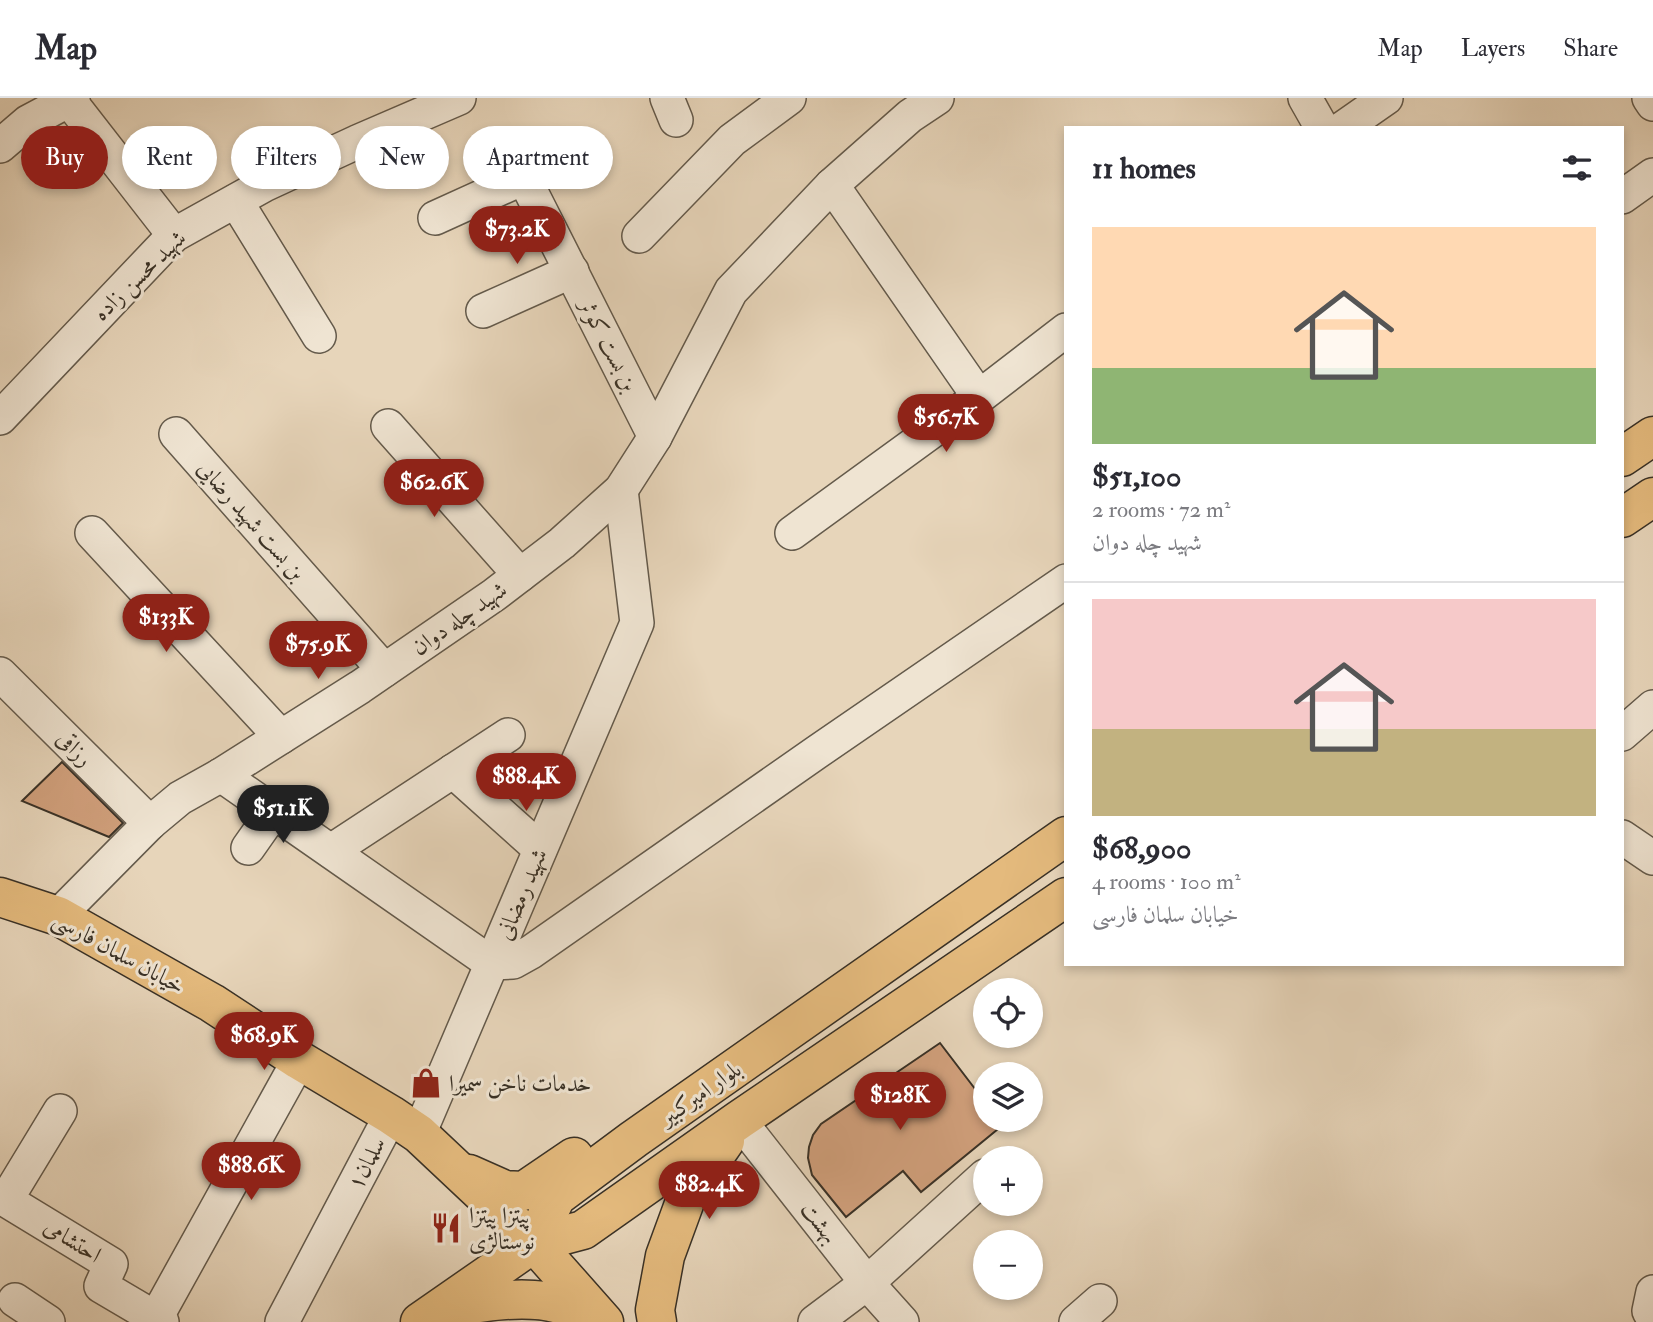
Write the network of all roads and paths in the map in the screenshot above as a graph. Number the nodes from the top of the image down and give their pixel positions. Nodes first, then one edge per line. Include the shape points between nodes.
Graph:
1 (459, 98) edge
2 (789, 98) edge
3 (937, 98) edge
4 (1305, 98) edge
5 (1386, 98) edge
6 (1649, 98) edge
7 (71, 99) edge
8 (1653, 104) edge
9 (21, 110) edge
10 (1321, 126) edge
11 (1346, 126) edge
12 (0, 146) edge
13 (1653, 175) edge
14 (832, 185) junction
15 (500, 189) edge
16 (530, 189) edge
17 (1624, 196) edge
18 (236, 201) junction
19 (435, 218) dead end
20 (174, 235) junction
21 (639, 236) dead end
22 (572, 271) junction
23 (483, 311) dead end
24 (1064, 332) edge
25 (319, 337) dead end
26 (979, 397) junction
27 (0, 418) edge
28 (388, 426) dead end
29 (176, 434) dead end
30 (1653, 436) edge
31 (655, 437) junction
32 (1624, 456) edge
33 (621, 490) junction
34 (1653, 497) edge
35 (1624, 517) edge
36 (92, 533) dead end
37 (792, 533) dead end
38 (520, 575) junction
39 (1064, 582) edge
40 (384, 670) junction
41 (0, 674) edge
42 (1653, 707) edge
43 (1624, 732) edge
44 (508, 735) dead end
45 (281, 737) junction
46 (453, 771) junction
47 (221, 775) junction
48 (274, 811) junction
49 (150, 823) junction
50 (1064, 837) edge
51 (1624, 839) edge
52 (248, 848) dead end
53 (540, 849) junction
54 (331, 851) junction
55 (1653, 858) edge
56 (1064, 898) edge
57 (1, 899) edge
58 (58, 916) junction
59 (491, 963) junction
60 (299, 1060) junction
61 (60, 1111) dead end
62 (739, 1120) junction
63 (405, 1124) junction
64 (634, 1139) junction
65 (456, 1168) junction
66 (973, 1187) edge
67 (534, 1243) junction
68 (867, 1283) junction
69 (15, 1300) dead end
70 (159, 1320) edge
71 (48, 1322) edge
72 (282, 1322) edge
73 (420, 1322) edge
74 (597, 1322) edge
75 (604, 1322) edge
76 (657, 1322) edge
77 (815, 1322) edge
78 (902, 1322) edge

1 - 18 street, شهید محسن زاده
2 - 21 street via 732,140
3 - 14 street, شهید چله دوان
4 - 10 street
5 - 11 street
6 - 8 street
7 - 9 street
7 - 20 street
9 - 12 street
13 - 17 street
14 - 26 street
14 - 31 street, شهید چله دوان via 731,291
15 - 19 street
16 - 22 street, بن بست کوثر
18 - 20 street, شهید محسن زاده
18 - 25 street
20 - 27 street, شهید محسن زاده
22 - 23 street
22 - 31 street, بن بست کوثر
24 - 26 street
26 - 37 street
28 - 38 street
29 - 40 street, بن بست شهید رضایی
30 - 32 main road
31 - 33 street, شهید چله دوان
33 - 38 street, شهید چله دوان
33 - 53 street, شهید رمضانی via 636,623
34 - 35 main road
36 - 45 street
38 - 40 street, شهید چله دوان
39 - 59 street via 522,958
40 - 45 street, شهید چله دوان
41 - 49 street, رزاقی
42 - 43 street
44 - 46 street
45 - 47 street, شهید چله دوان
46 - 53 street
46 - 54 street
47 - 48 street
47 - 49 street, شهید چله دوان
48 - 52 street
48 - 54 street
49 - 58 street, شهید چله دوان
50 - 64 main road, بلوار امیرکبیر
51 - 55 street
53 - 59 street, شهید رمضانی
54 - 59 street
56 - 62 main road, بلوار امیرکبیر
57 - 58 main road, خیابان سلمان فارسی
58 - 60 main road, خیابان سلمان فارسی via 212,1003
59 - 63 street, شهید رمضانی
60 - 63 main road, خیابان سلمان فارسی
60 - 70 street
61 - 70 street, احتشامی via 6,1200 111,1264 101,1286
62 - 67 main road, بلوار امیرکبیر via 583,1230
62 - 68 street, بهشت
62 - 76 main road via 687,1196 665,1256
63 - 65 main road, خیابان سلمان فارسی
63 - 72 street, سلمان۱
64 - 65 main road via 595,1143 524,1191 505,1190
64 - 67 main road, بلوار امیرکبیر via 556,1196
65 - 67 main road, خیابان سلمان فارسی
66 - 68 street
67 - 73 main road
67 - 75 main road, خیابان سلمان فارسی
68 - 77 street
68 - 78 street, بهشت
69 - 71 street
73 - 74 main road via 458,1307 518,1298 561,1304

